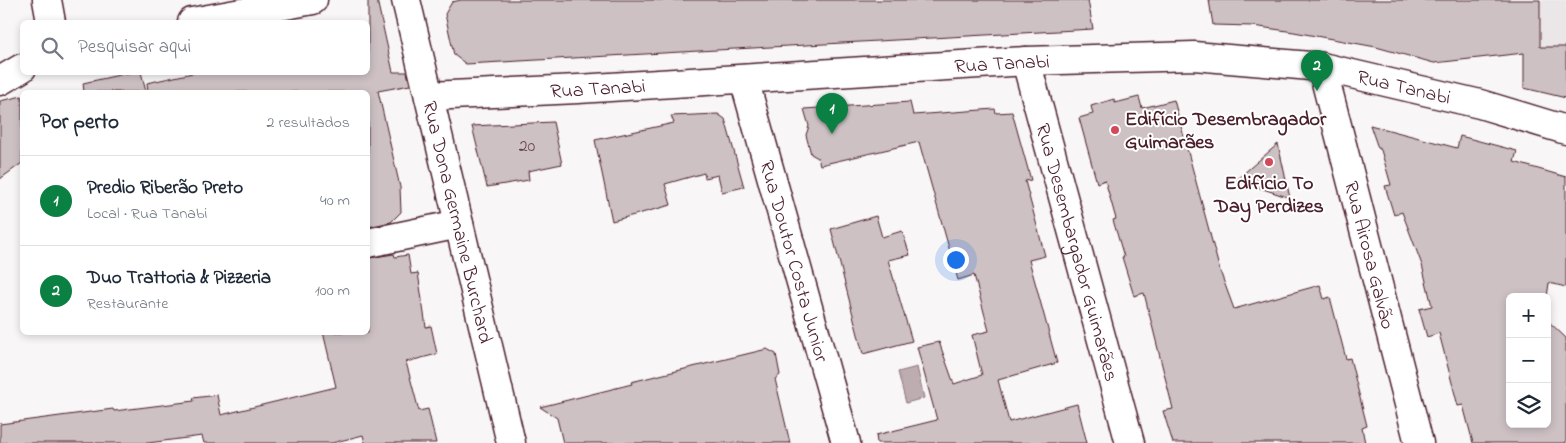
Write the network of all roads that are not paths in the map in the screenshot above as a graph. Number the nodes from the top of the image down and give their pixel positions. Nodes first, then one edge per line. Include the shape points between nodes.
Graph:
1 (47, 0) edge
2 (313, 0) edge
3 (406, 0) edge
4 (51, 20) edge
5 (203, 20) edge
6 (20, 55) edge
7 (0, 59) edge
8 (1026, 60) junction
9 (1322, 67) junction
10 (20, 69) edge
11 (744, 79) junction
12 (0, 81) edge
13 (429, 96) junction
14 (1566, 130) edge
15 (459, 224) junction
16 (370, 243) edge
17 (511, 443) edge
18 (846, 443) edge
19 (1130, 443) edge
20 (1419, 443) edge

1 - 4 street
2 - 5 street
3 - 13 street, Rua Dona Germaine Burchard
6 - 7 street
8 - 9 street, Rua Tanabi via 1194,56
8 - 11 street, Rua Tanabi
8 - 19 street, Rua Desembargador Guimarães
9 - 14 street, Rua Tanabi via 1480,104
9 - 20 street, Rua Airosa Galvão
10 - 12 street
11 - 13 street, Rua Tanabi
11 - 18 street, Rua Doutor Costa Junior
13 - 15 street, Rua Dona Germaine Burchard
15 - 16 street
15 - 17 street, Rua Dona Germaine Burchard

